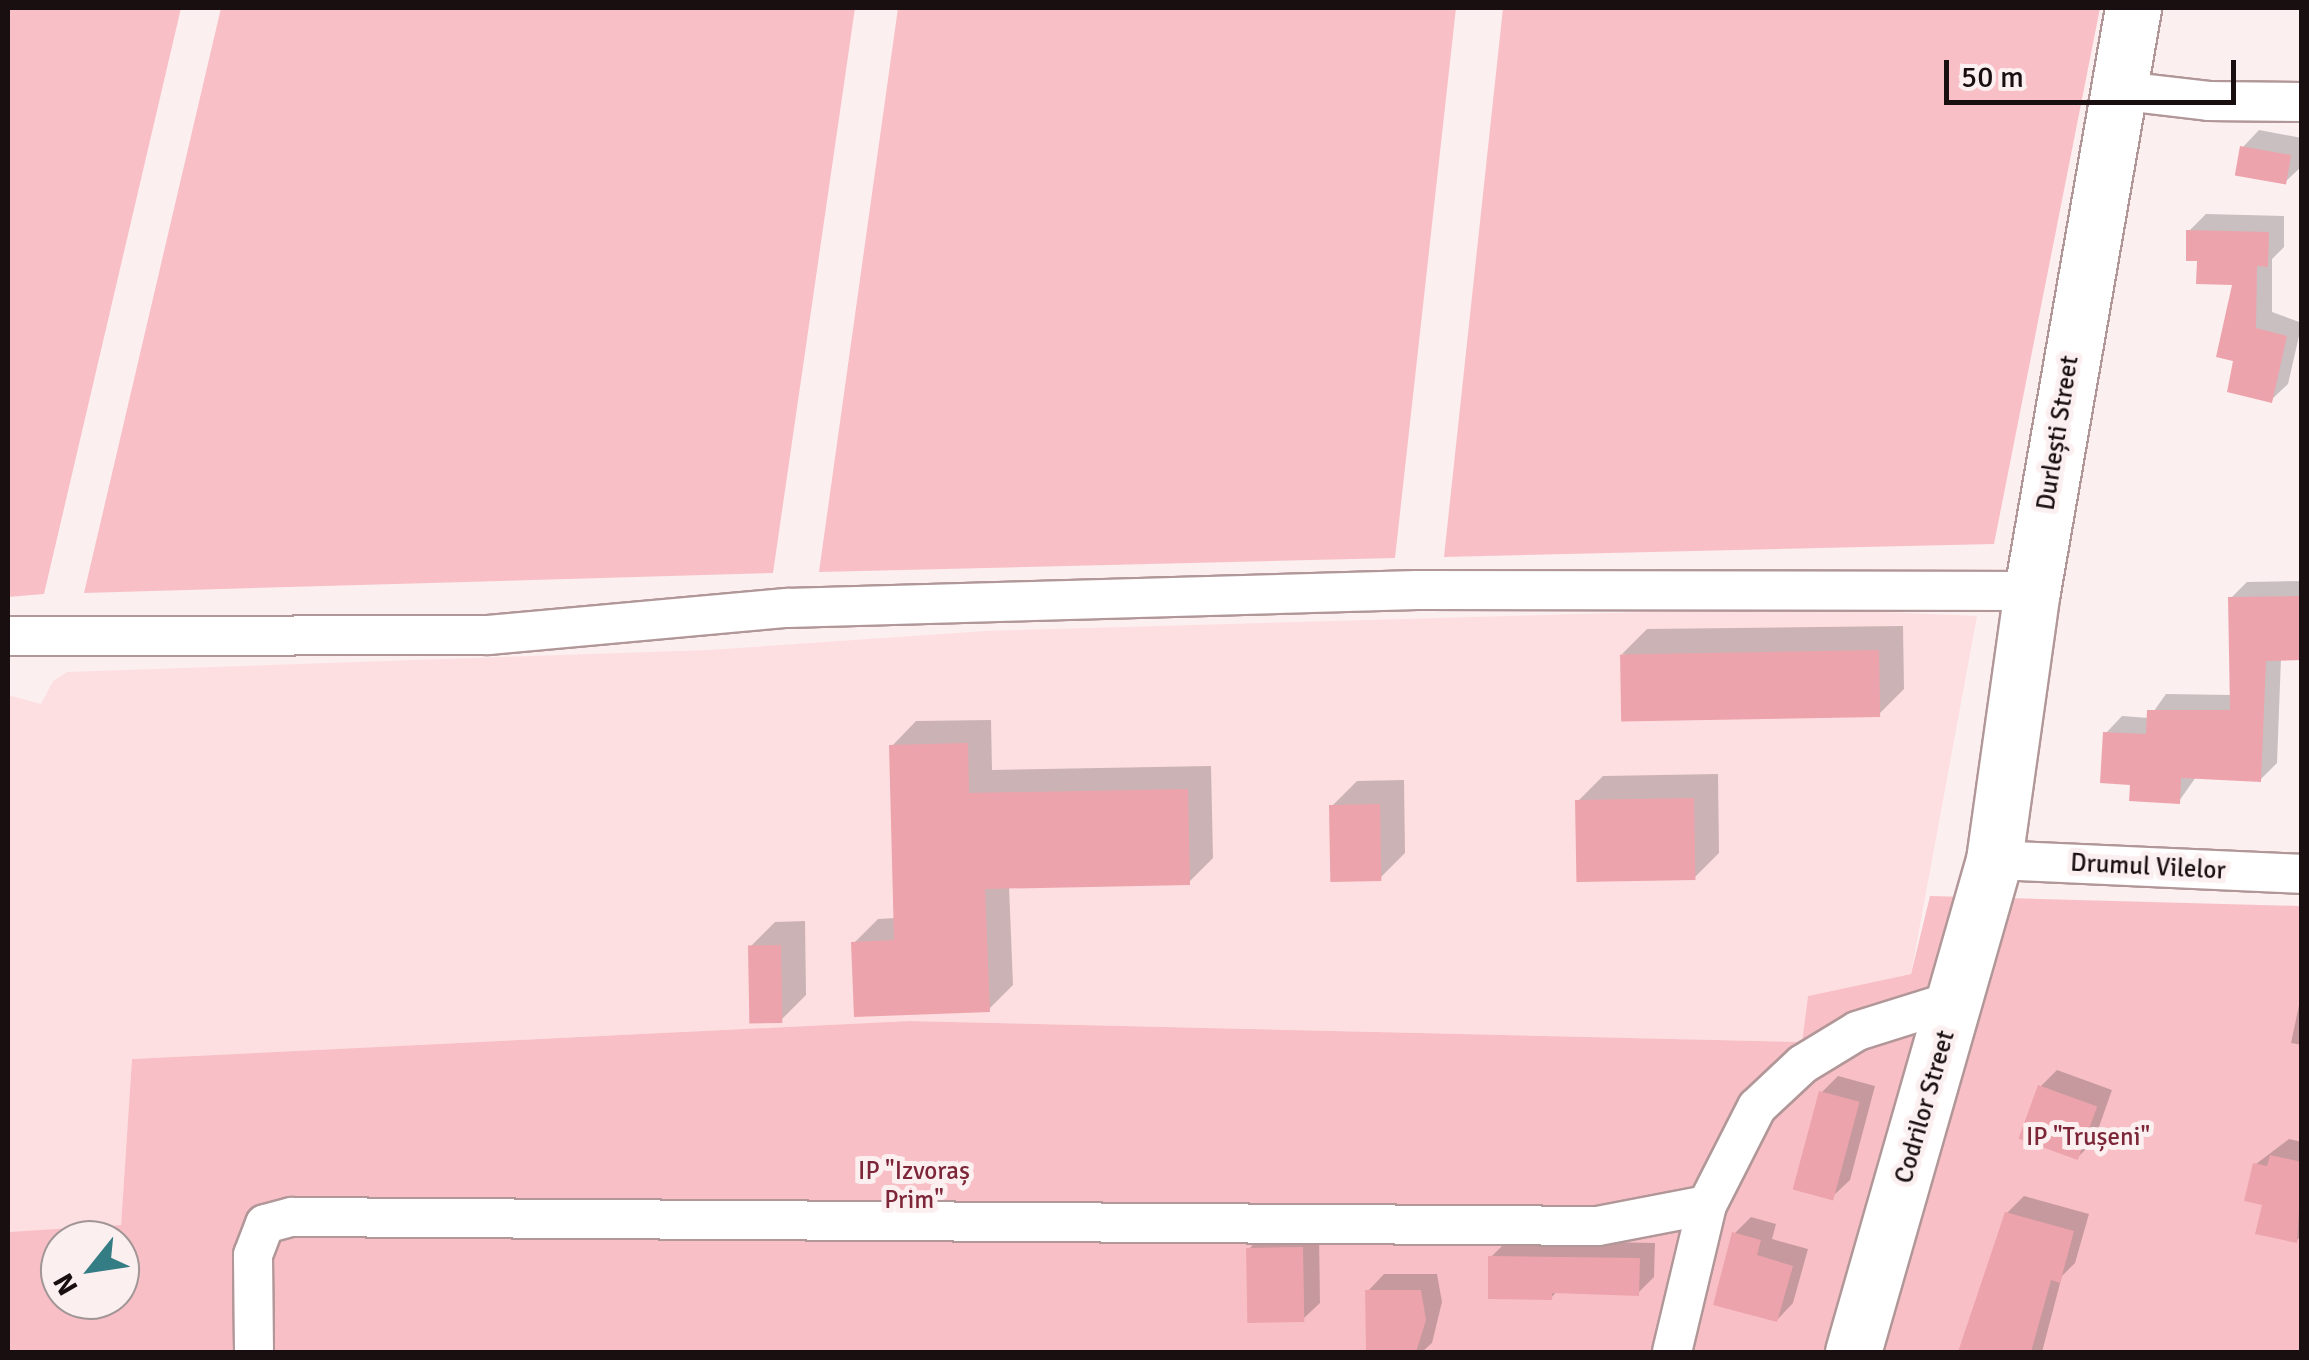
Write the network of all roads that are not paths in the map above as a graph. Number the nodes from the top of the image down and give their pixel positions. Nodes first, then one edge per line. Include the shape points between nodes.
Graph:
1 (2133, 8) edge
2 (2115, 90) junction
3 (2302, 102) edge
4 (2032, 591) junction
5 (8, 636) edge
6 (1994, 860) junction
7 (2302, 874) edge
8 (1956, 1000) junction
9 (1706, 1205) junction
10 (254, 1352) edge
11 (1672, 1352) edge
12 (1853, 1352) edge

1 - 2 street, Durlești Street
2 - 3 street via 2208,101
2 - 4 street, Durlești Street
4 - 5 street via 1417,590 786,608 488,635
4 - 6 street, Durlești Street
6 - 7 street, Drumul Vilelor
6 - 8 street, Codrilor Street
8 - 9 street via 1857,1031 1803,1064 1736,1137
8 - 12 street, Codrilor Street
9 - 10 street via 1598,1226 292,1217 264,1224 253,1255
9 - 11 street

